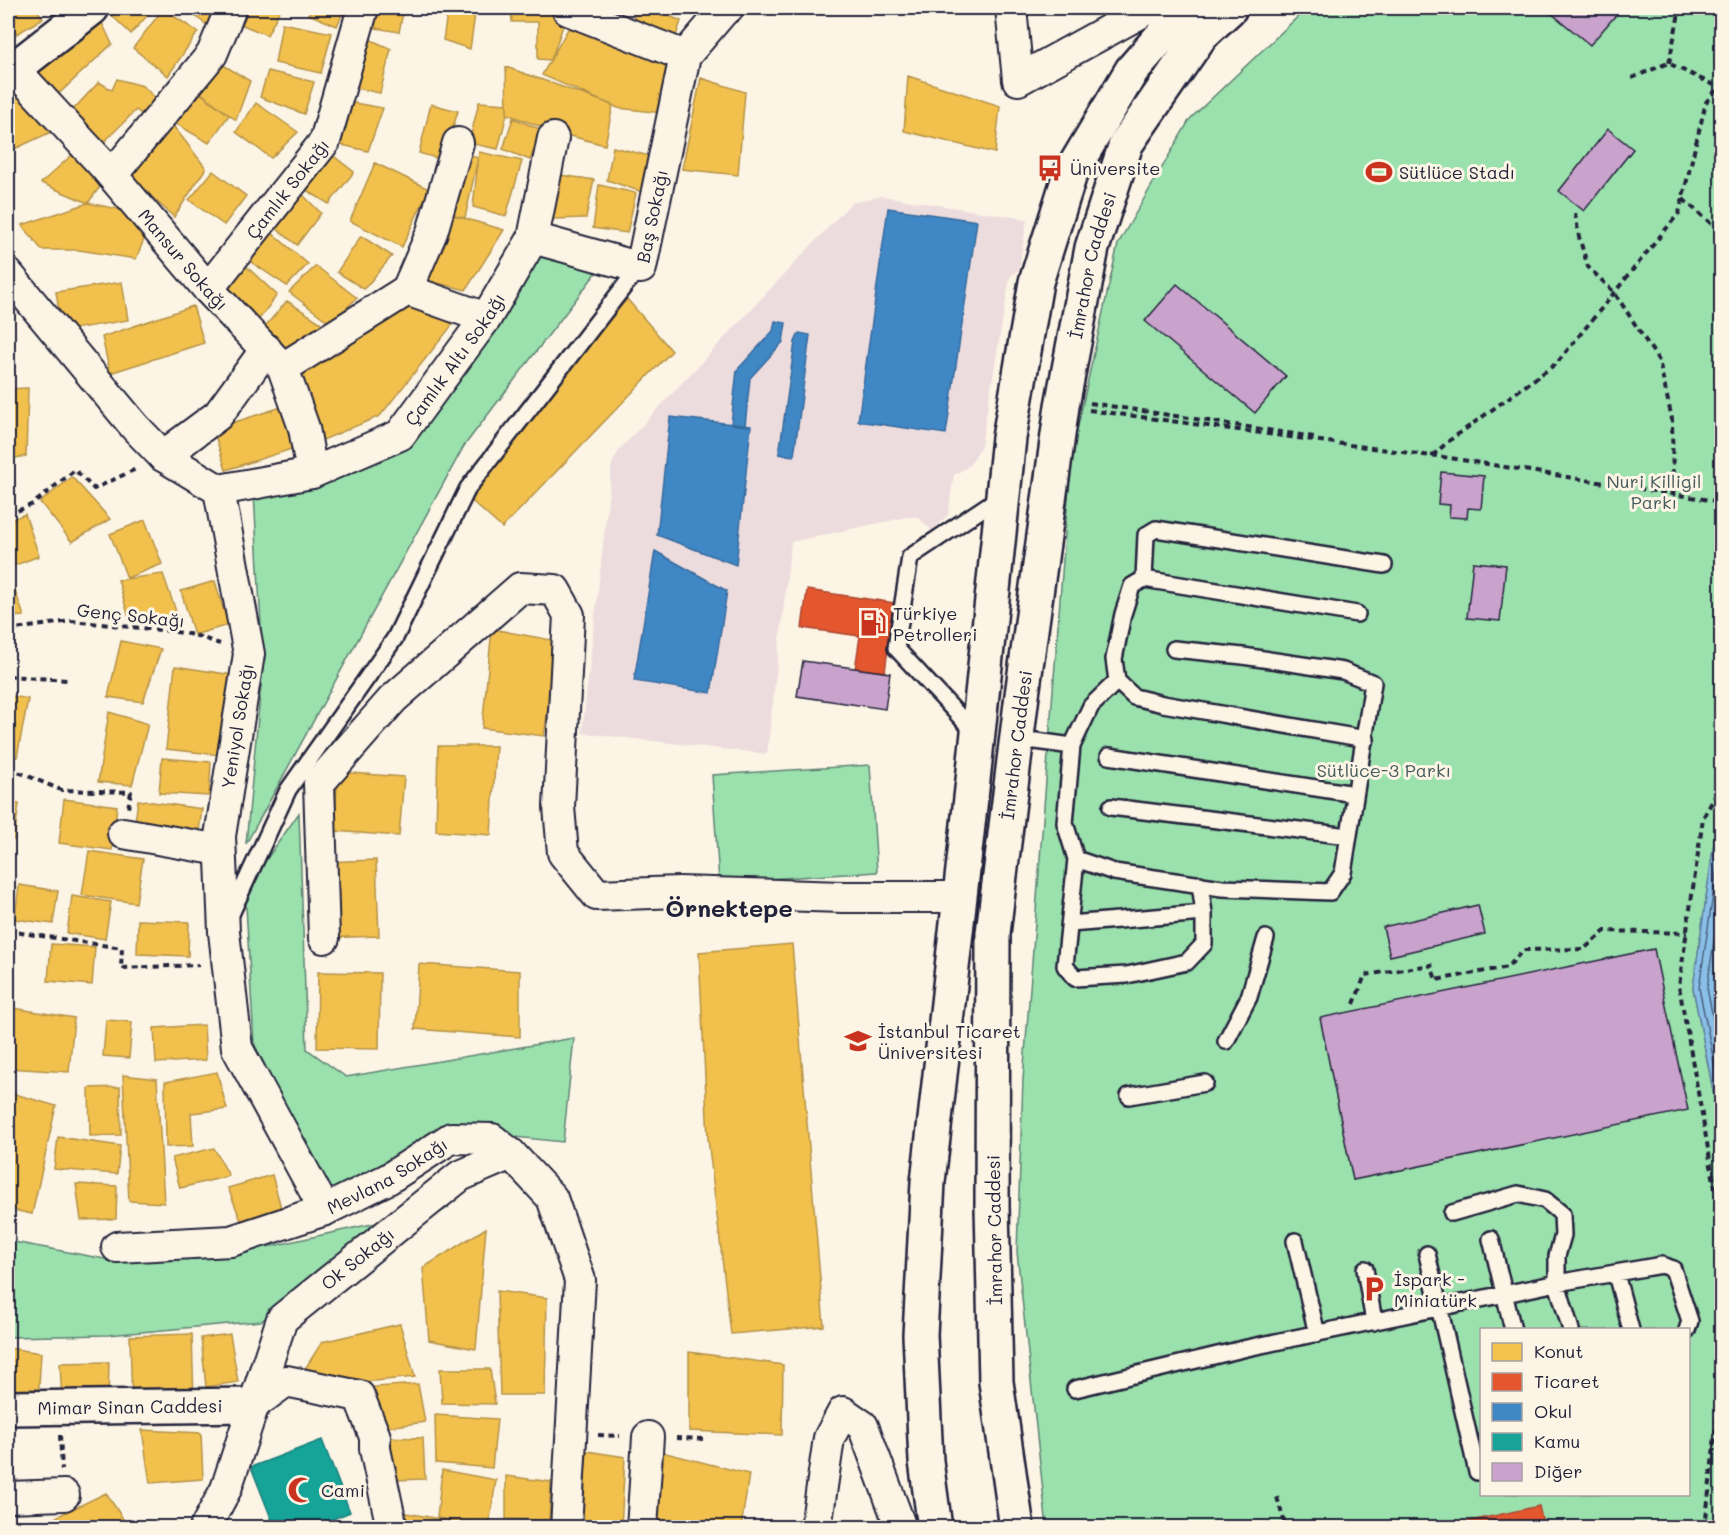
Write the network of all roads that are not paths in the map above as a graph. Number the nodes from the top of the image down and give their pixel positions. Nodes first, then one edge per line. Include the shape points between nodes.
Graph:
1 (92, 8) edge
2 (231, 8) edge
3 (363, 8) edge
4 (568, 8) edge
5 (728, 8) edge
6 (1011, 8) edge
7 (1186, 8) edge
8 (1230, 8) edge
9 (1141, 9) edge
10 (1159, 39) junction
11 (685, 56) junction
12 (11, 71) edge
13 (553, 138) dead end
14 (458, 143) dead end
15 (112, 175) junction
16 (533, 238) junction
17 (641, 268) junction
18 (8, 274) edge
19 (208, 289) junction
20 (407, 290) junction
21 (486, 318) junction
22 (274, 358) junction
23 (163, 456) junction
24 (312, 473) junction
25 (219, 490) junction
26 (1003, 495) junction
27 (1384, 565) dead end
28 (1144, 579) junction
29 (1357, 614) dead end
30 (1174, 649) dead end
31 (1117, 681) junction
32 (978, 735) junction
33 (1366, 738) junction
34 (1017, 741) junction
35 (1072, 746) junction
36 (1109, 756) dead end
37 (1355, 794) junction
38 (1111, 807) dead end
39 (123, 833) road end
40 (1348, 836) junction
41 (220, 850) junction
42 (1076, 859) junction
43 (1200, 884) junction
44 (959, 897) junction
45 (1204, 913) junction
46 (1070, 924) junction
47 (224, 932) junction
48 (324, 938) dead end
49 (1266, 938) dead end
50 (993, 1022) junction
51 (945, 1024) junction
52 (1226, 1041) dead end
53 (1205, 1083) dead end
54 (1129, 1096) dead end
55 (511, 1154) junction
56 (325, 1210) junction
57 (1452, 1213) dead end
58 (1491, 1239) dead end
59 (1295, 1241) dead end
60 (117, 1247) dead end
61 (1427, 1254) dead end
62 (1365, 1269) dead end
63 (1616, 1274) junction
64 (1557, 1284) junction
65 (1503, 1295) junction
66 (1439, 1309) junction
67 (1374, 1322) junction
68 (1513, 1328) edge
69 (1571, 1328) edge
70 (1631, 1328) edge
71 (1687, 1328) edge
72 (1317, 1334) junction
73 (1075, 1389) dead end
74 (253, 1405) junction
75 (8, 1408) edge
76 (648, 1437) dead end
77 (1477, 1472) dead end
78 (64, 1495) road end
79 (8, 1497) edge
80 (206, 1527) edge
81 (392, 1527) edge
82 (566, 1527) edge
83 (642, 1527) edge
84 (816, 1527) edge
85 (901, 1527) edge
86 (935, 1527) edge
87 (1017, 1527) edge

1 - 12 main road
2 - 15 street via 212,54
3 - 19 street, Çamlık Sokağı via 325,141
4 - 11 street
5 - 11 street
6 - 9 street via 1018,80
7 - 10 main road
8 - 34 main road, İmrahor Caddesi via 1201,35 1126,144 1092,248 1073,404
9 - 10 street
10 - 26 main road via 1132,70 1070,174 1036,282
11 - 17 street, Baş Sokağı
12 - 15 street, Mansur Sokağı
13 - 16 street, Çamlık Altı Sokağı
14 - 20 street via 432,232
15 - 19 street, Mansur Sokağı
16 - 17 street, Baş Sokağı
16 - 21 street, Çamlık Altı Sokağı
17 - 47 lane via 468,488 395,638 288,790
18 - 23 street
19 - 22 street, Mansur Sokağı
20 - 21 street
20 - 22 street
21 - 24 street, Çamlık Altı Sokağı via 400,435
22 - 23 street via 218,415
22 - 24 street, Mansur Sokağı via 304,428
23 - 25 street
24 - 25 street, Çamlık Altı Sokağı
25 - 41 street, Yeniyol Sokağı via 249,654
26 - 32 main road
26 - 32 lane via 910,557 896,648
27 - 28 lane via 1156,529 1146,535
28 - 29 lane
28 - 31 lane via 1132,586 1123,614 1114,659
30 - 33 lane via 1343,671 1373,683
31 - 33 lane via 1134,697 1163,704
31 - 35 lane via 1091,706
32 - 44 main road
33 - 37 lane
34 - 35 lane
34 - 50 main road, İmrahor Caddesi via 993,933
35 - 42 lane via 1065,823
36 - 37 lane
37 - 40 lane
38 - 40 lane
39 - 41 street
40 - 43 lane via 1343,873 1330,892
41 - 47 street, Yeniyol Sokağı
42 - 43 lane via 1114,872
42 - 46 lane
43 - 45 lane
44 - 48 street via 679,892 597,895 563,853 559,807 569,615 555,590 520,588 393,699 320,783
44 - 51 main road
45 - 46 lane
45 - 46 lane via 1204,944 1187,962 1127,975 1075,978 1065,966
47 - 56 street, Yeniyol Sokağı via 237,1048
49 - 52 lane via 1249,997
50 - 51 main road
50 - 87 main road, İmrahor Caddesi via 996,1382
51 - 86 main road via 927,1182 920,1335 926,1461
53 - 54 lane
55 - 56 street, Mevlana Sokağı via 492,1139 451,1138 388,1179
55 - 74 street, Ok Sokağı via 459,1176 282,1319
55 - 82 street, Mevlana Sokağı via 552,1198 580,1280
56 - 60 street, Mevlana Sokağı via 231,1240
57 - 64 lane via 1518,1194 1545,1200 1562,1214
58 - 65 lane
59 - 72 lane
61 - 66 lane
62 - 67 lane
63 - 64 lane
63 - 70 lane
63 - 71 lane via 1662,1265 1673,1269 1689,1321
64 - 65 lane
64 - 69 lane
65 - 66 lane
65 - 68 lane
66 - 67 lane
66 - 77 lane
67 - 72 lane
72 - 73 lane
74 - 75 main road, Mimar Sinan Caddesi
74 - 80 street, Ok Sokağı via 226,1489
74 - 81 street via 286,1381 359,1396 375,1437
76 - 83 street
78 - 79 street
84 - 85 street via 829,1438 843,1412 863,1426

